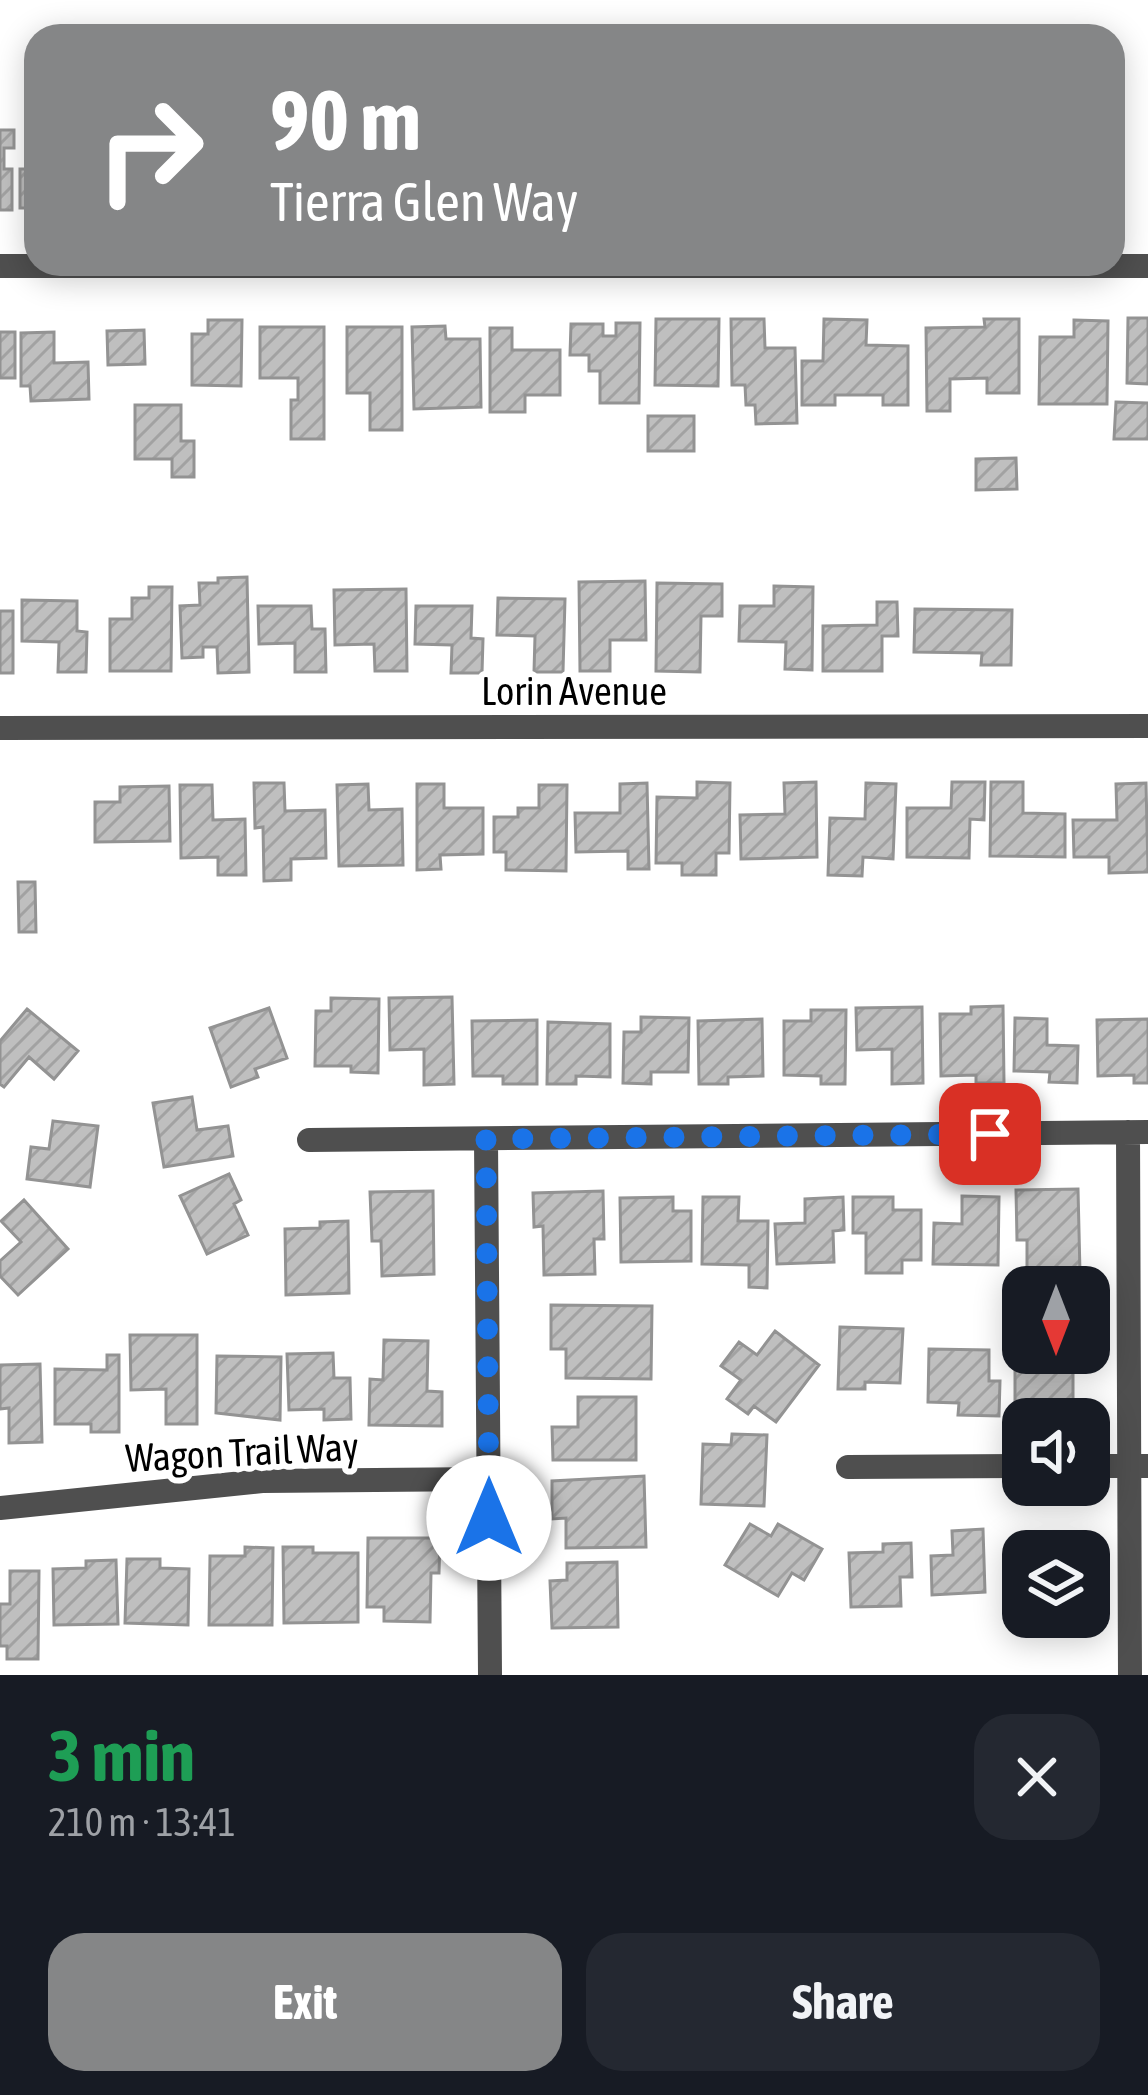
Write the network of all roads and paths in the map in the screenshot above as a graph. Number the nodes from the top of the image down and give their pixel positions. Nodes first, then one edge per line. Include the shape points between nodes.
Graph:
1 (1148, 726) edge
2 (0, 728) edge
3 (1138, 1132) edge
4 (486, 1139) junction
5 (309, 1140) dead end
6 (1002, 1466) edge
7 (1139, 1466) edge
8 (848, 1467) dead end
9 (488, 1479) junction
10 (0, 1508) edge
11 (490, 1675) edge
12 (1130, 1675) edge

1 - 2 street, Lorin Avenue
3 - 4 street
3 - 7 street
4 - 5 street
4 - 9 street
6 - 8 street
7 - 12 street
9 - 10 street, Wagon Trail Way via 262,1481
9 - 11 street

